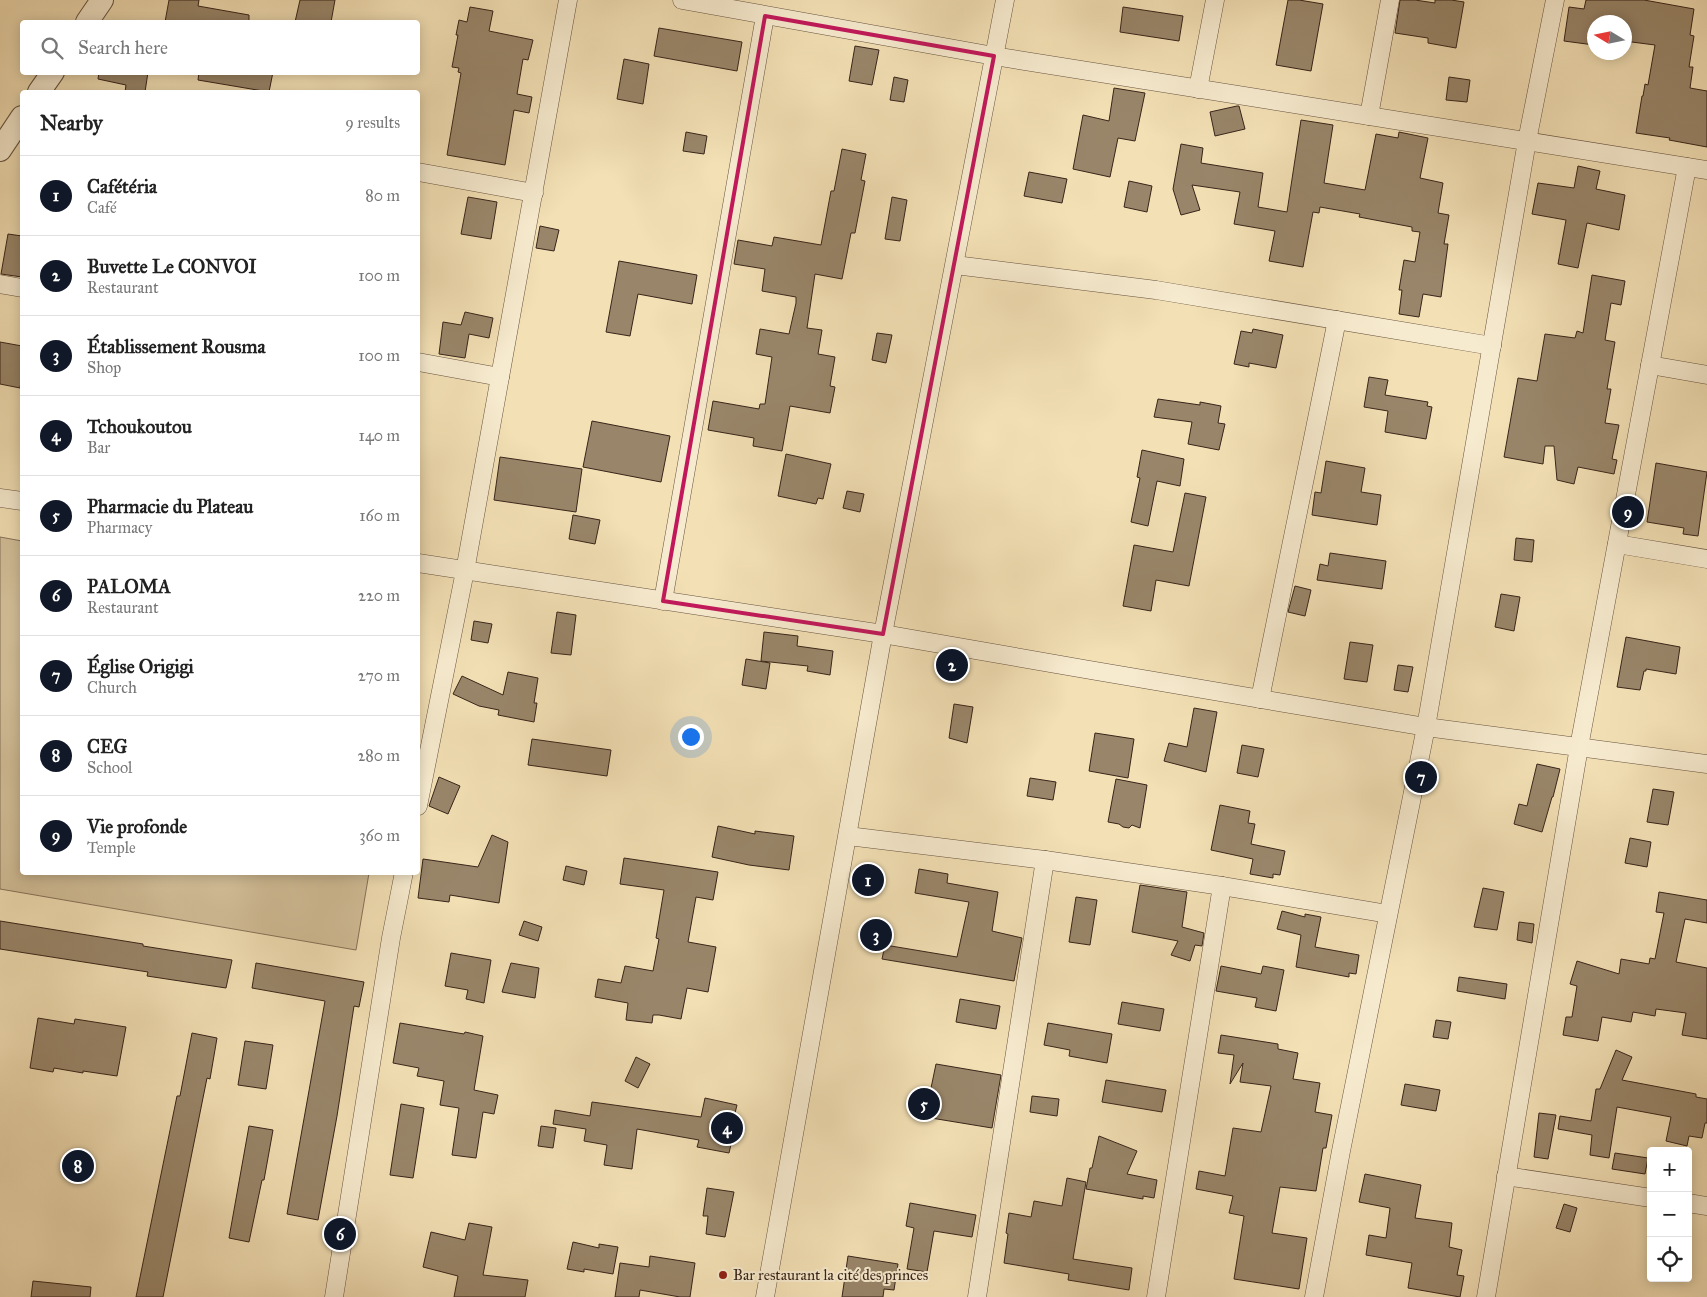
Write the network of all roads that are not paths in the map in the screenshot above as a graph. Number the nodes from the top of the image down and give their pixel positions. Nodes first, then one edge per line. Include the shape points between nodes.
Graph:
1 (102, 0) edge
2 (568, 0) edge
3 (682, 0) edge
4 (1006, 0) edge
5 (1214, 0) edge
6 (1390, 0) edge
7 (1555, 0) edge
8 (765, 16) junction
9 (88, 20) edge
10 (994, 56) junction
11 (51, 75) edge
12 (1198, 89) junction
13 (40, 90) edge
14 (1370, 116) junction
15 (20, 120) edge
16 (1527, 141) junction
17 (0, 150) edge
18 (1687, 167) junction
19 (1707, 170) edge
20 (420, 172) edge
21 (534, 193) junction
22 (955, 265) junction
23 (0, 284) edge
24 (20, 288) edge
25 (1337, 320) junction
26 (1492, 346) junction
27 (420, 362) edge
28 (1650, 365) junction
29 (1707, 375) edge
30 (500, 377) junction
31 (0, 498) edge
32 (20, 501) edge
33 (1617, 544) junction
34 (1707, 559) edge
35 (420, 563) edge
36 (466, 570) junction
37 (663, 601) junction
38 (883, 634) junction
39 (1260, 699) junction
40 (1426, 727) junction
41 (1579, 747) junction
42 (1707, 764) edge
43 (420, 796) edge
44 (848, 836) junction
45 (1046, 860) junction
46 (403, 875) edge
47 (1222, 886) junction
48 (1388, 914) junction
49 (1506, 1176) junction
50 (1647, 1197) edge
51 (1692, 1204) edge
52 (1707, 1206) edge
53 (334, 1297) edge
54 (764, 1297) edge
55 (977, 1297) edge
56 (1156, 1297) edge
57 (1314, 1297) edge
58 (1486, 1297) edge

1 - 9 street
2 - 21 street
3 - 8 street
4 - 10 street
5 - 12 street
6 - 14 street
7 - 16 street
8 - 10 street
8 - 37 street
10 - 12 street
10 - 22 street
11 - 13 street
12 - 14 street
14 - 16 street
15 - 17 street
16 - 18 street
16 - 26 street
18 - 19 street
18 - 28 street
20 - 21 street
21 - 30 street
22 - 25 street via 1156,290
22 - 38 street
23 - 24 street
25 - 26 street
25 - 39 street
26 - 40 street
27 - 30 street
28 - 29 street
28 - 33 street
30 - 36 street
31 - 32 street
33 - 34 street
33 - 41 street
35 - 36 street
36 - 37 street
36 - 43 street
37 - 38 street
38 - 39 street
38 - 44 street
39 - 40 street
40 - 41 street
40 - 48 street
41 - 42 street
41 - 49 street
44 - 45 street
44 - 54 street
45 - 47 street
45 - 55 street
46 - 53 street
47 - 48 street
47 - 56 street
48 - 57 street
49 - 50 street
49 - 58 street
51 - 52 street

